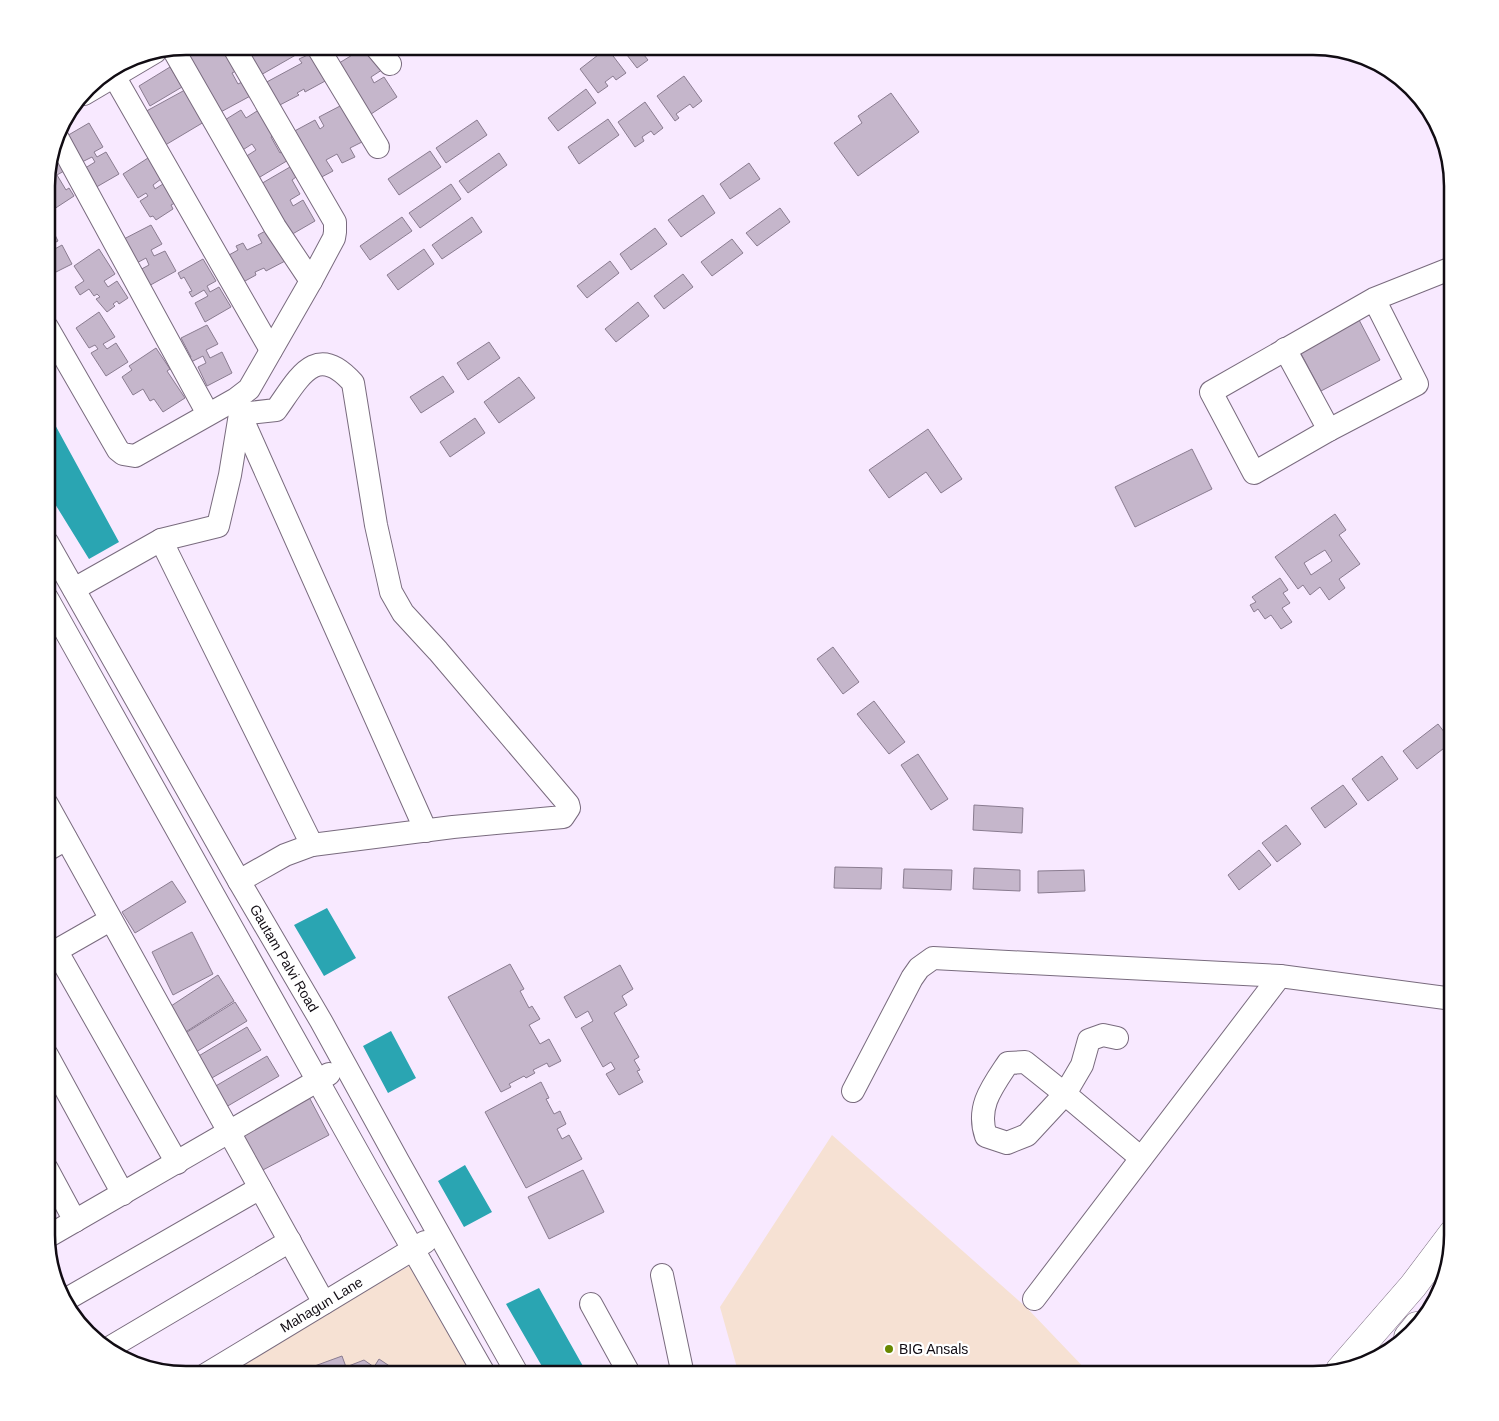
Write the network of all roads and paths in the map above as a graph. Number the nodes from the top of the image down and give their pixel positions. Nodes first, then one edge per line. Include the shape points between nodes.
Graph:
1 (177, 55) edge
2 (238, 55) edge
3 (329, 55) edge
4 (383, 55) edge
5 (390, 64) dead end
6 (114, 76) edge
7 (62, 145) edge
8 (378, 147) dead end
9 (1444, 271) edge
10 (311, 281) junction
11 (1374, 299) junction
12 (55, 341) edge
13 (1285, 349) junction
14 (271, 350) junction
15 (208, 414) junction
16 (240, 414) junction
17 (1329, 430) junction
18 (161, 540) junction
19 (55, 557) edge
20 (74, 589) junction
21 (55, 614) edge
22 (55, 820) edge
23 (426, 831) junction
24 (66, 839) junction
25 (55, 845) edge
26 (312, 845) junction
27 (239, 882) junction
28 (110, 920) junction
29 (55, 951) edge
30 (55, 960) edge
31 (1280, 976) junction
32 (1444, 998) edge
33 (1117, 1038) dead end
34 (345, 1065) junction
35 (55, 1071) edge
36 (318, 1081) junction
37 (853, 1092) dead end
38 (229, 1133) junction
39 (1141, 1158) junction
40 (177, 1163) junction
41 (55, 1185) edge
42 (260, 1188) junction
43 (123, 1194) junction
44 (75, 1221) junction
45 (55, 1232) edge
46 (439, 1234) junction
47 (290, 1241) junction
48 (1443, 1246) edge
49 (413, 1249) junction
50 (662, 1275) dead end
51 (71, 1296) edge
52 (1034, 1299) dead end
53 (324, 1303) junction
54 (591, 1304) dead end
55 (114, 1345) edge
56 (1347, 1362) edge
57 (220, 1366) edge
58 (480, 1366) edge
59 (513, 1366) edge
60 (625, 1366) edge
61 (681, 1366) edge

1 - 10 street via 275,226
2 - 10 street via 335,222 334,238
3 - 8 street
4 - 5 street
6 - 14 street
7 - 15 street
9 - 11 street
10 - 14 street
11 - 13 street
11 - 17 street via 1417,384
12 - 15 street via 123,454 135,456
13 - 17 street
13 - 17 street via 1210,392 1254,473
14 - 15 street via 249,389
16 - 18 street via 218,526
16 - 23 street
16 - 23 street via 276,410 308,369 317,365 328,364 342,371 353,383 376,525 391,592 403,613 569,808 563,817
18 - 20 street
18 - 26 street
19 - 20 street, Gautam Palvi Road
20 - 27 street, Gautam Palvi Road
21 - 36 street
22 - 24 street
23 - 26 street
24 - 25 street
24 - 28 street
26 - 27 street via 285,855
27 - 34 street, Gautam Palvi Road
28 - 29 street
28 - 38 street
30 - 40 street
31 - 32 street
31 - 37 street via 933,958 912,978
31 - 39 street
33 - 39 street via 1103,1035 1089,1040 1082,1064 1065,1094
34 - 36 street
34 - 46 street, Gautam Palvi Road
35 - 43 street
36 - 38 street
36 - 49 street
38 - 40 street
38 - 42 street
39 - 52 street
40 - 43 street
41 - 44 street
42 - 47 street
42 - 51 street
43 - 44 street
44 - 45 street
46 - 49 street, Mahagun Lane
46 - 59 street, Gautam Palvi Road
47 - 53 street
47 - 55 street
48 - 56 main road
49 - 53 street, Mahagun Lane
49 - 58 street
50 - 61 street
53 - 57 street, Mahagun Lane
54 - 60 street

